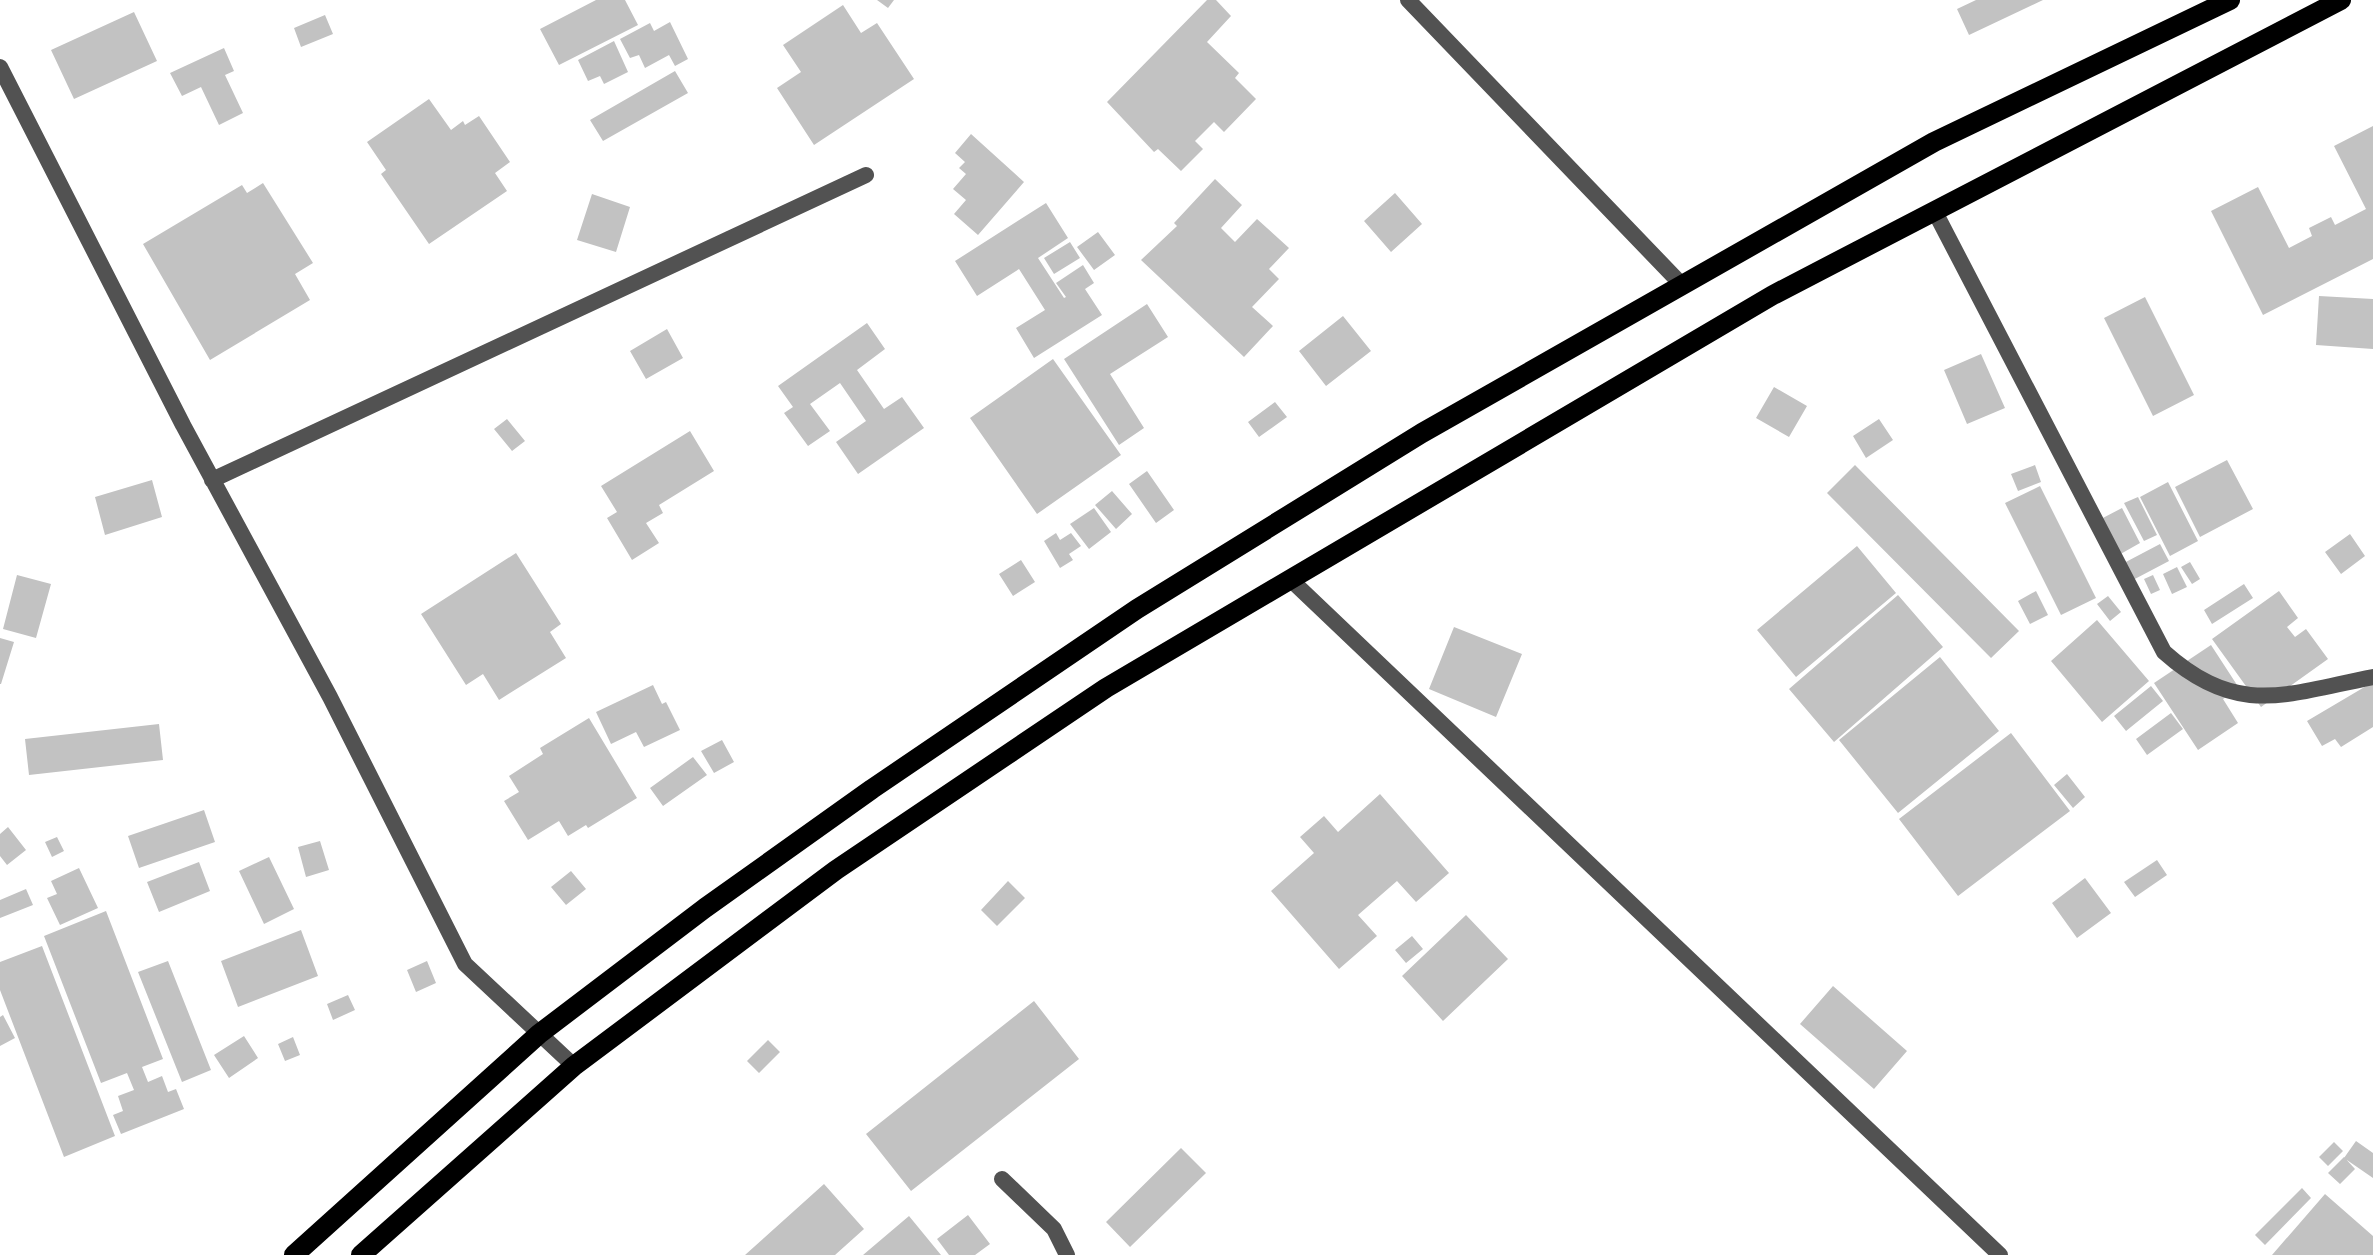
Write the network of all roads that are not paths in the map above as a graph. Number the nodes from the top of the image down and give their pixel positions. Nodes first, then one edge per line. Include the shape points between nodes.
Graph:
1 (1408, 0) edge
2 (2230, 0) edge
3 (2341, 0) edge
4 (0, 67) edge
5 (866, 175) dead end
6 (1935, 212) junction
7 (1682, 285) junction
8 (212, 480) junction
9 (1290, 579) junction
10 (2373, 677) edge
11 (539, 1034) junction
12 (574, 1066) junction
13 (1002, 1179) dead end
14 (294, 1255) edge
15 (361, 1255) edge
16 (1067, 1255) edge
17 (2000, 1255) edge

1 - 7 street
2 - 7 main road via 1934,142
3 - 6 main road
4 - 8 street
5 - 8 street
6 - 9 main road via 1773,295
6 - 10 street via 2164,652 2188,673 2223,691 2269,697
7 - 11 main road via 1422,433 1137,609 872,789
8 - 11 street via 330,697 465,964
9 - 12 main road via 1106,688 836,870
9 - 17 street
11 - 12 street
11 - 14 main road
12 - 15 main road
13 - 16 street via 1054,1229

